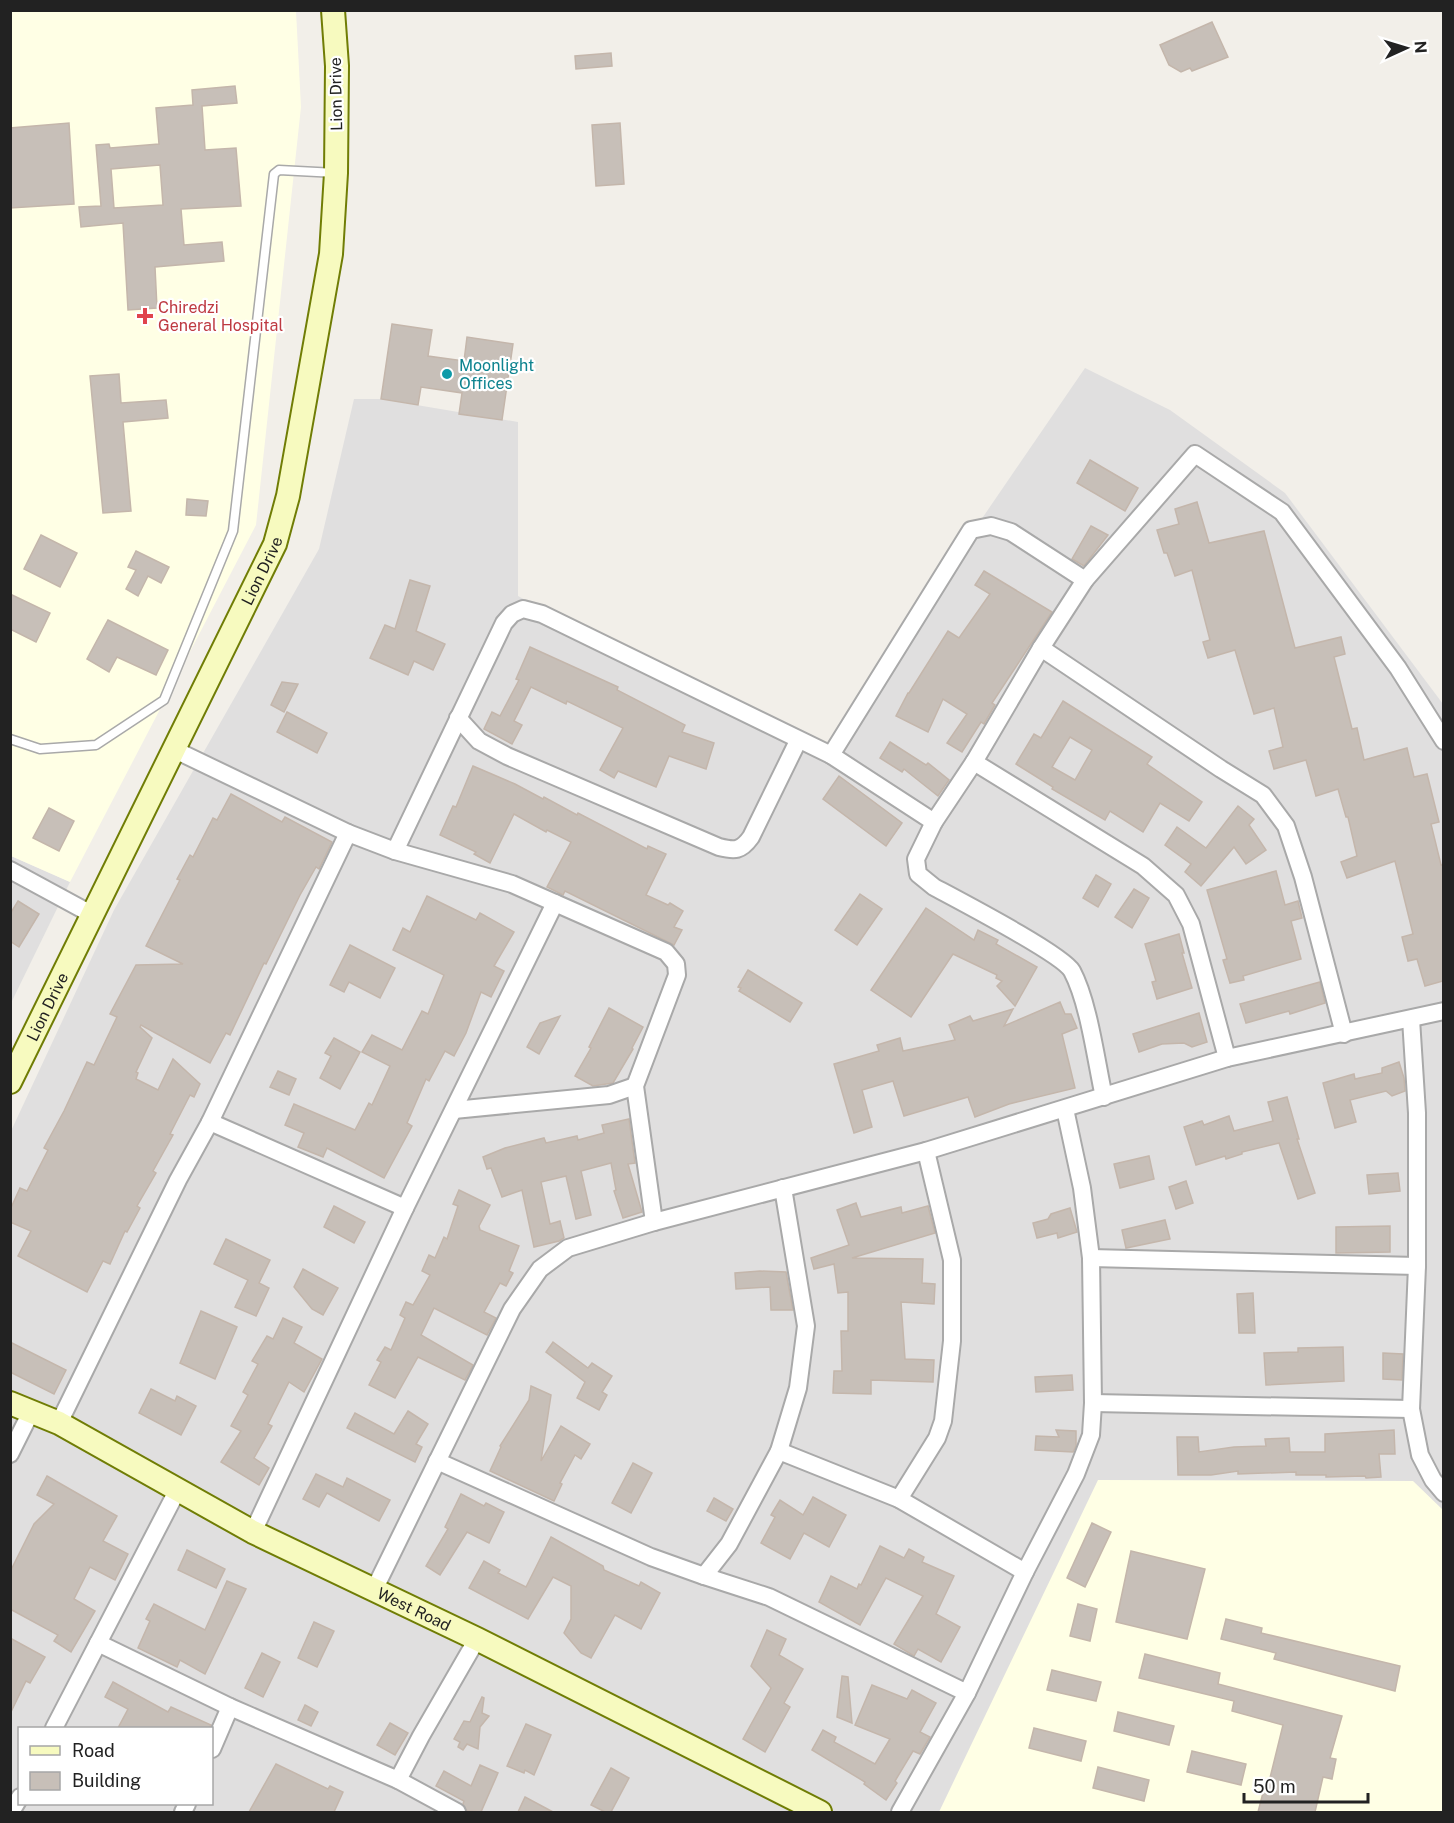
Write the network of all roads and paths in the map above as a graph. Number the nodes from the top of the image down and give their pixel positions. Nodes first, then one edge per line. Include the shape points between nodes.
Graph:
1 (333, 10) edge
2 (336, 173) junction
3 (1085, 580) junction
4 (1041, 648) junction
5 (458, 718) junction
6 (10, 739) edge
7 (798, 741) junction
8 (1443, 741) edge
9 (175, 750) junction
10 (831, 755) junction
11 (974, 762) junction
12 (934, 822) junction
13 (348, 832) junction
14 (395, 851) junction
15 (10, 870) edge
16 (555, 903) junction
17 (93, 915) junction
18 (1443, 1011) edge
19 (1411, 1018) junction
20 (1344, 1034) junction
21 (1227, 1058) junction
22 (10, 1082) edge
23 (635, 1086) junction
24 (1104, 1097) junction
25 (1065, 1108) junction
26 (454, 1110) junction
27 (210, 1122) junction
28 (926, 1151) junction
29 (783, 1188) junction
30 (405, 1208) junction
31 (654, 1222) junction
32 (1091, 1258) junction
33 (1417, 1266) junction
34 (10, 1402) edge
35 (1093, 1403) junction
36 (1411, 1409) junction
37 (31, 1412) junction
38 (59, 1423) junction
39 (779, 1451) junction
40 (10, 1454) edge
41 (437, 1461) junction
42 (177, 1491) junction
43 (1443, 1493) edge
44 (899, 1499) junction
45 (253, 1532) junction
46 (1025, 1572) junction
47 (704, 1576) junction
48 (374, 1590) junction
49 (477, 1639) junction
50 (98, 1643) junction
51 (967, 1693) junction
52 (230, 1707) junction
53 (55, 1727) edge
54 (213, 1747) edge
55 (398, 1780) junction
56 (810, 1810) edge
57 (457, 1812) edge
58 (900, 1812) edge

1 - 2 street, Lion Drive
2 - 6 lane via 279,170 274,174 233,531 164,700 96,745 40,749
2 - 9 street, Lion Drive via 331,254 276,544
3 - 4 street
3 - 8 street via 1195,454 1282,512 1398,668
3 - 10 street via 1011,532 991,526 971,530
4 - 11 street
4 - 20 street via 1263,795 1286,826 1304,877
5 - 7 street via 504,623 523,609
5 - 7 street via 479,741 507,756 734,851 744,847 751,837
5 - 14 street
7 - 10 street
9 - 13 street
9 - 17 street, Lion Drive
10 - 12 street
11 - 12 street
11 - 21 street via 1143,866 1176,894 1191,924
12 - 24 street via 916,859 918,874 1071,969 1083,1000
13 - 14 street
13 - 27 street
14 - 16 street via 512,884
15 - 17 street
16 - 23 street via 666,952 676,964 677,975
16 - 26 street
17 - 22 street, Lion Drive
18 - 19 street
19 - 20 street
19 - 33 street via 1417,1113
20 - 21 street
21 - 24 street
23 - 26 street via 609,1095
23 - 31 street
24 - 25 street
25 - 28 street
25 - 32 street via 1082,1188
26 - 30 street
27 - 30 street
27 - 38 street
28 - 29 street
28 - 44 street via 952,1260 952,1341 943,1422
29 - 31 street
29 - 39 street via 806,1326 798,1388
30 - 45 street
31 - 41 street via 568,1248 540,1269 512,1309
32 - 33 street
32 - 35 street
33 - 36 street
34 - 37 street, West Road
35 - 36 street
35 - 46 street via 1091,1435 1076,1474
36 - 43 street via 1420,1455
37 - 38 street, West Road
37 - 40 street
38 - 42 street, West Road
39 - 44 street
39 - 47 street via 729,1544
41 - 47 street via 651,1557
41 - 48 street
42 - 45 street, West Road
42 - 50 street
44 - 46 street
45 - 48 street, West Road
46 - 51 street
47 - 51 street via 769,1597
48 - 49 street, West Road
49 - 55 street
49 - 56 street, West Road
50 - 52 street
50 - 53 street
51 - 58 street
52 - 54 street
52 - 55 street
55 - 57 street

